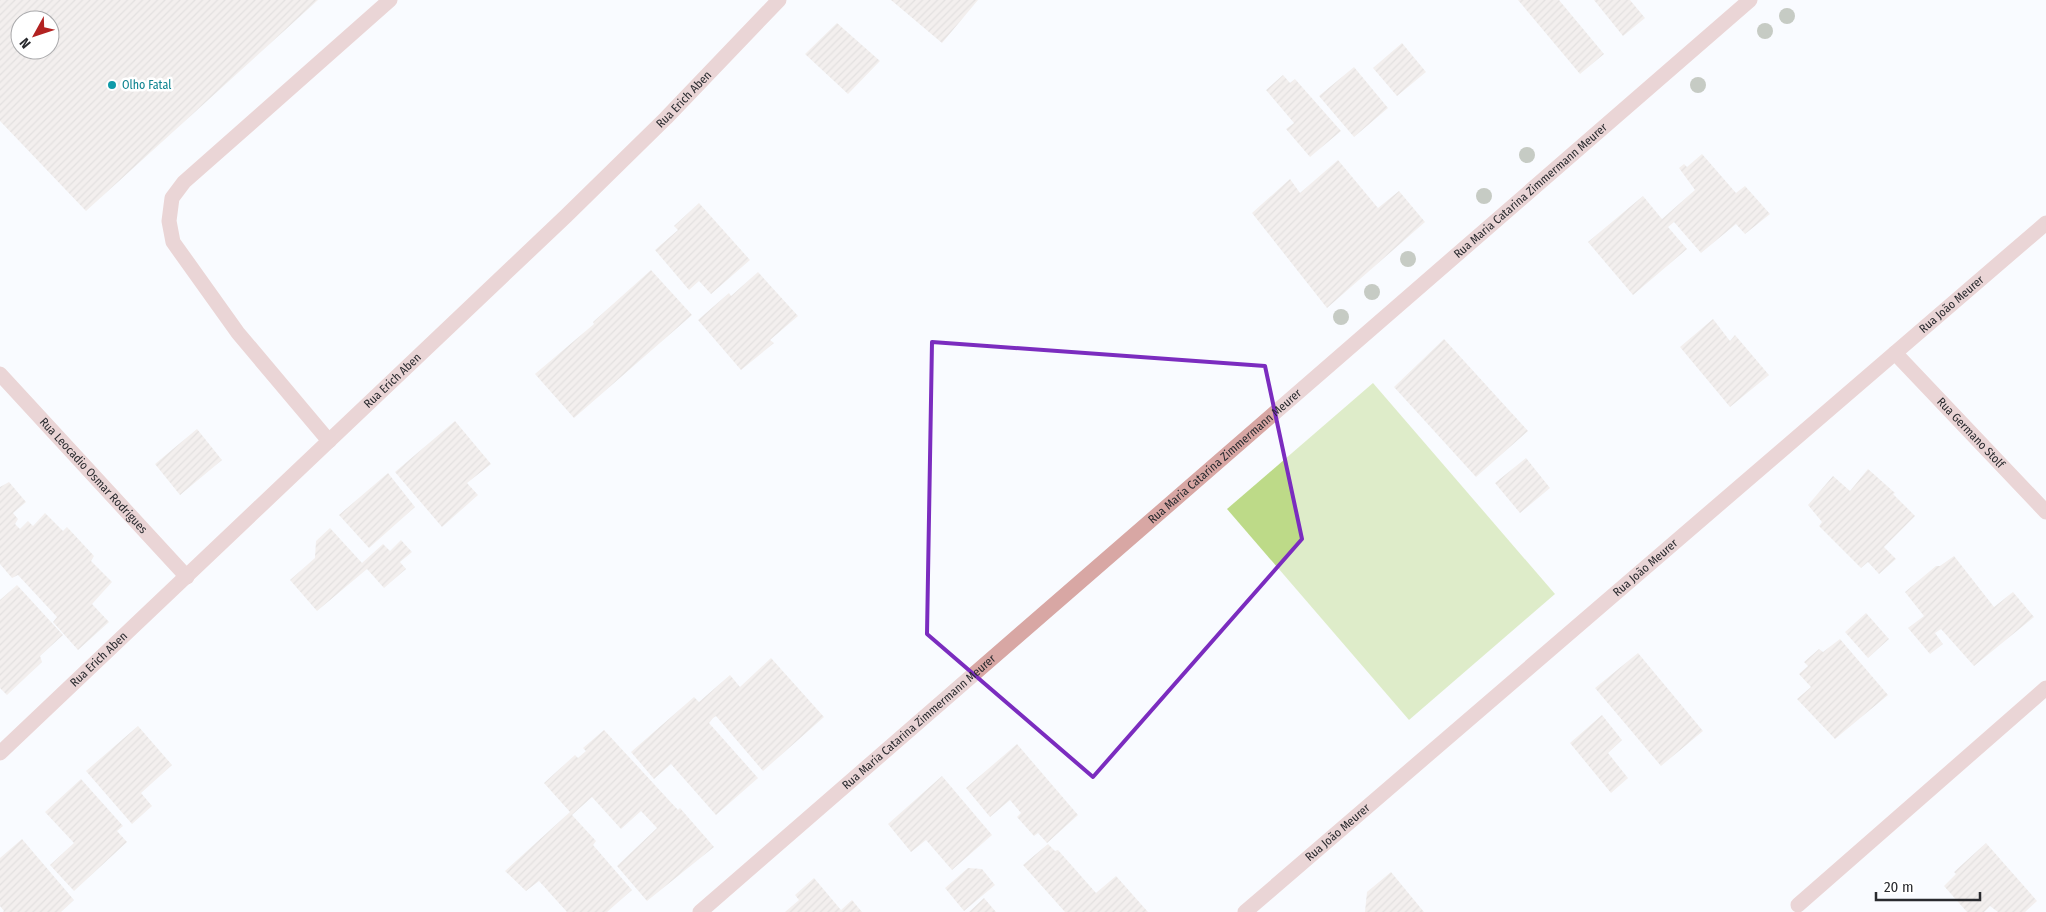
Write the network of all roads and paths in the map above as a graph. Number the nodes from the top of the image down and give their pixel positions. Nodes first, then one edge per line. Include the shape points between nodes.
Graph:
1 (390, 0) edge
2 (779, 0) edge
3 (1750, 0) edge
4 (2046, 223) edge
5 (1895, 353) junction
6 (0, 374) edge
7 (329, 441) junction
8 (2046, 512) edge
9 (187, 578) junction
10 (2046, 688) edge
11 (0, 753) edge
12 (1798, 905) dead end
13 (700, 912) edge
14 (1245, 912) edge

1 - 7 street via 184,182 172,198 169,221 173,242 238,333
2 - 7 street, Rua Erich Aben via 609,174
3 - 13 street, Rua Maria Catarina Zimmermann Meurer
4 - 5 street, Rua João Meurer
5 - 8 street, Rua Germano Stolf
5 - 14 street, Rua João Meurer
6 - 9 street, Rua Leocadio Osmar Rodrigues
7 - 9 street, Rua Erich Aben
9 - 11 street, Rua Erich Aben
10 - 12 street

